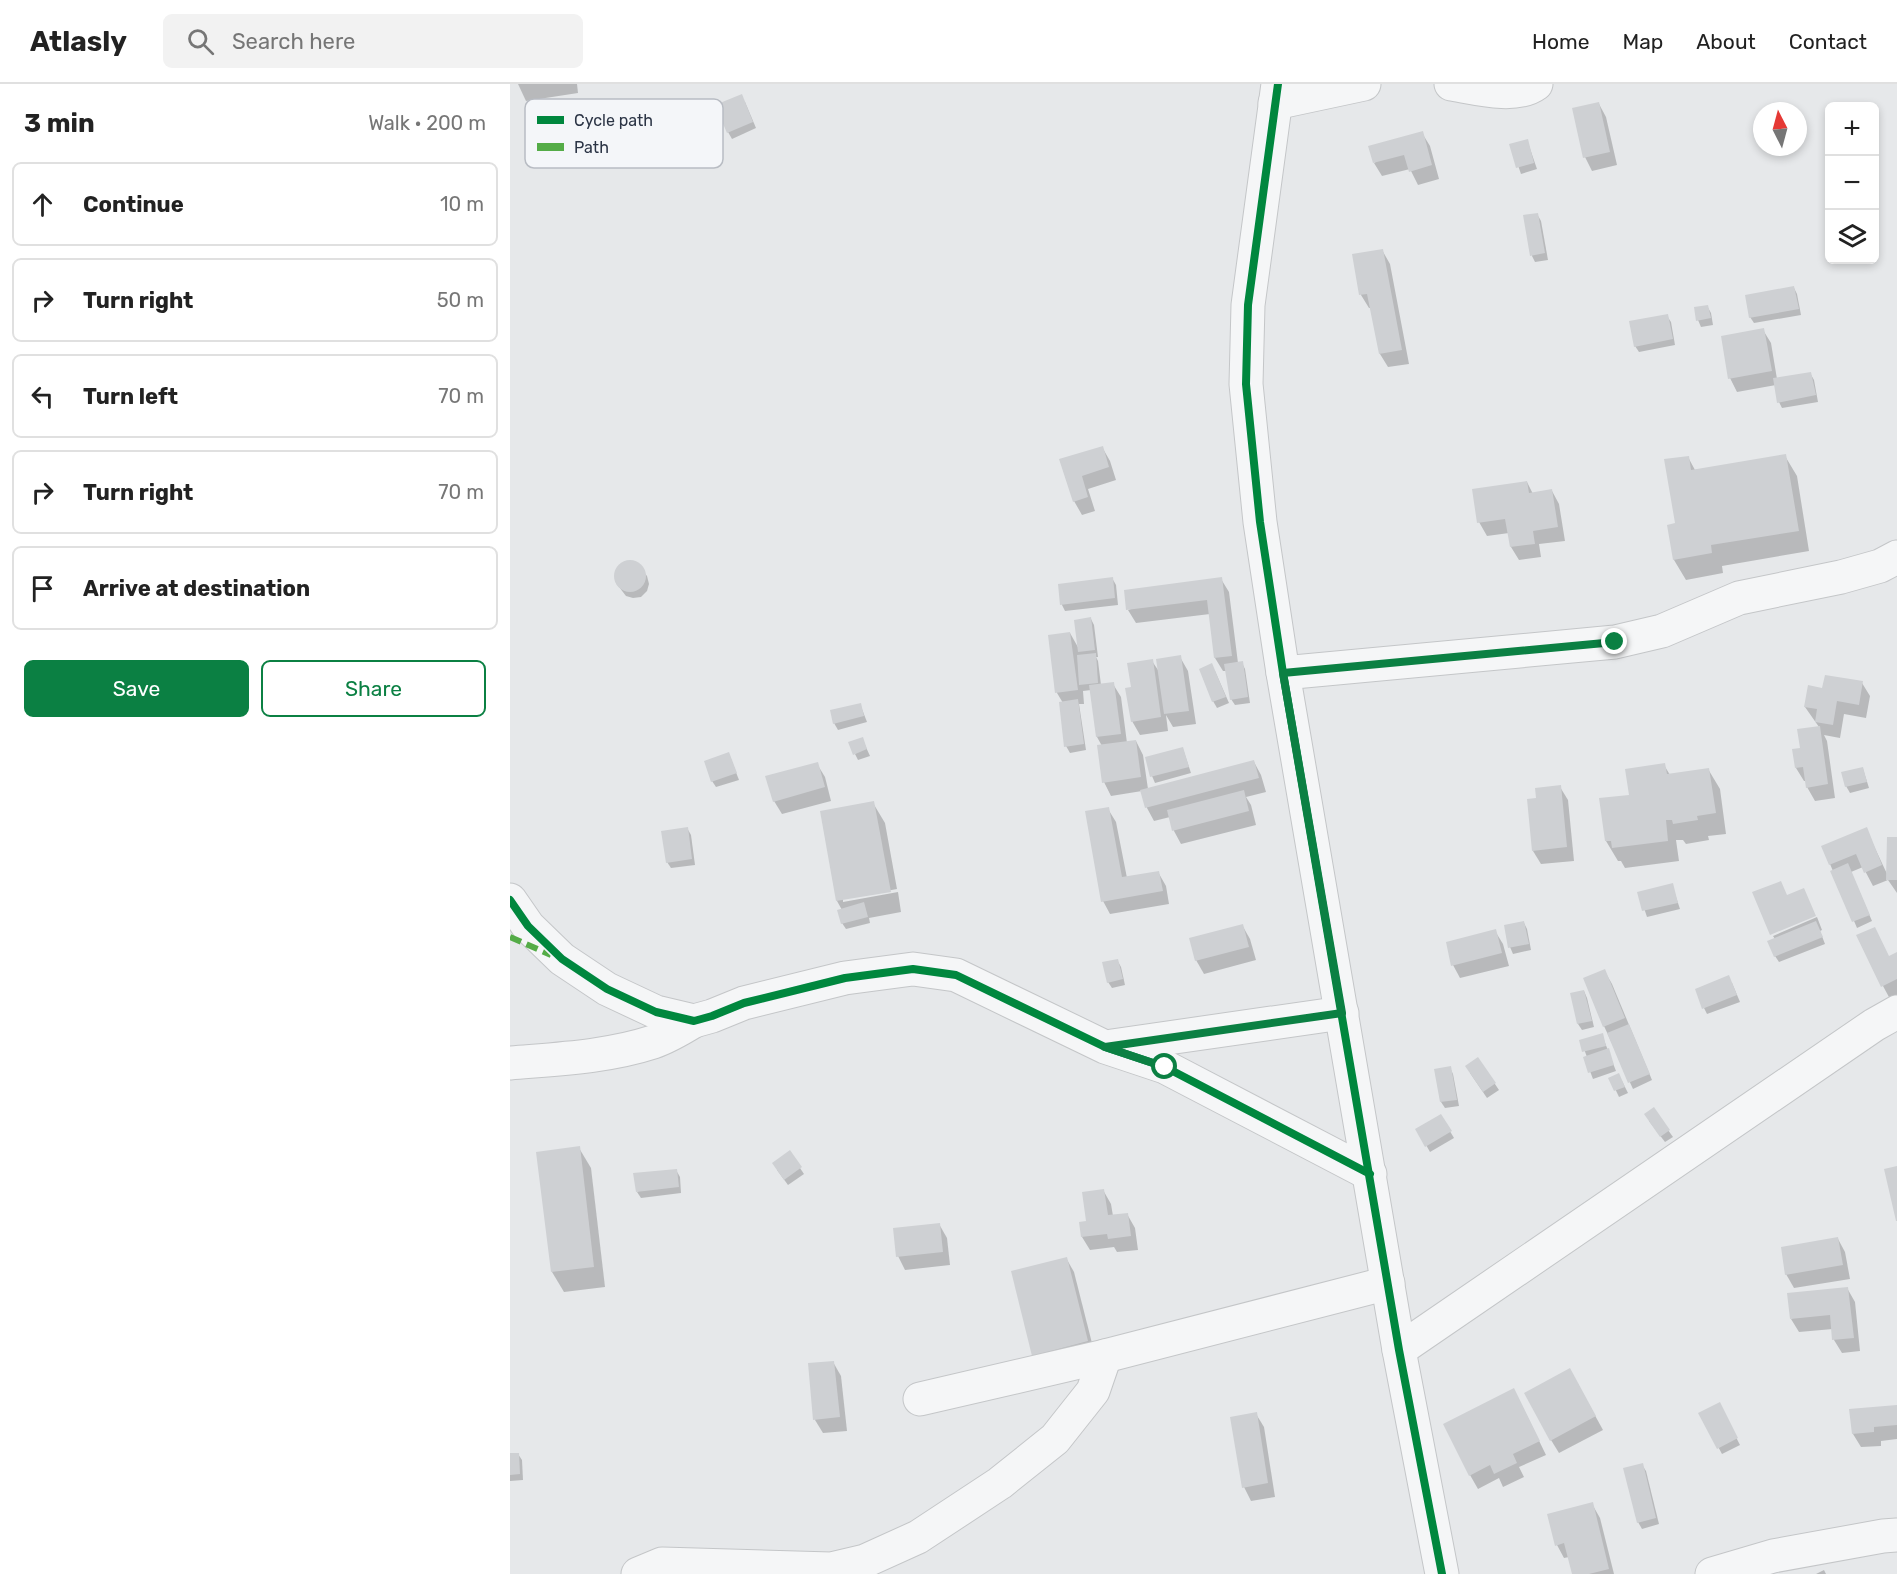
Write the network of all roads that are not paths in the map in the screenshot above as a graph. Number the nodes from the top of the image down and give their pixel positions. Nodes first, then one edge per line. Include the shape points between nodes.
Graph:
1 (1364, 84) edge
2 (1451, 84) edge
3 (1536, 84) edge
4 (1276, 93) edge
5 (1897, 557) edge
6 (1283, 673) junction
7 (510, 900) edge
8 (1897, 1012) edge
9 (1342, 1013) junction
10 (694, 1021) junction
11 (1105, 1047) junction
12 (510, 1063) edge
13 (1370, 1174) junction
14 (1388, 1283) junction
15 (1399, 1350) junction
16 (1105, 1356) junction
17 (920, 1399) dead end
18 (1892, 1539) edge
19 (638, 1574) edge
20 (1442, 1574) edge
21 (1712, 1574) edge

1 - 4 street
2 - 3 street via 1502,92 1530,89
4 - 6 street via 1248,305 1246,384 1260,522
5 - 6 street via 1841,577 1739,598 1662,631 1615,642
6 - 9 street
7 - 10 street via 528,926 562,959 607,989 656,1012
8 - 15 street
9 - 11 street
9 - 13 street
10 - 11 street via 744,1003 845,978 913,969 956,975
10 - 12 street via 651,1042 583,1057
11 - 13 street via 1165,1067
13 - 14 street
14 - 15 street
14 - 16 street
15 - 20 street
16 - 17 street
16 - 19 street via 1093,1391 1055,1439 1000,1483 918,1537 865,1562 831,1569 662,1564
18 - 21 street via 1773,1556

